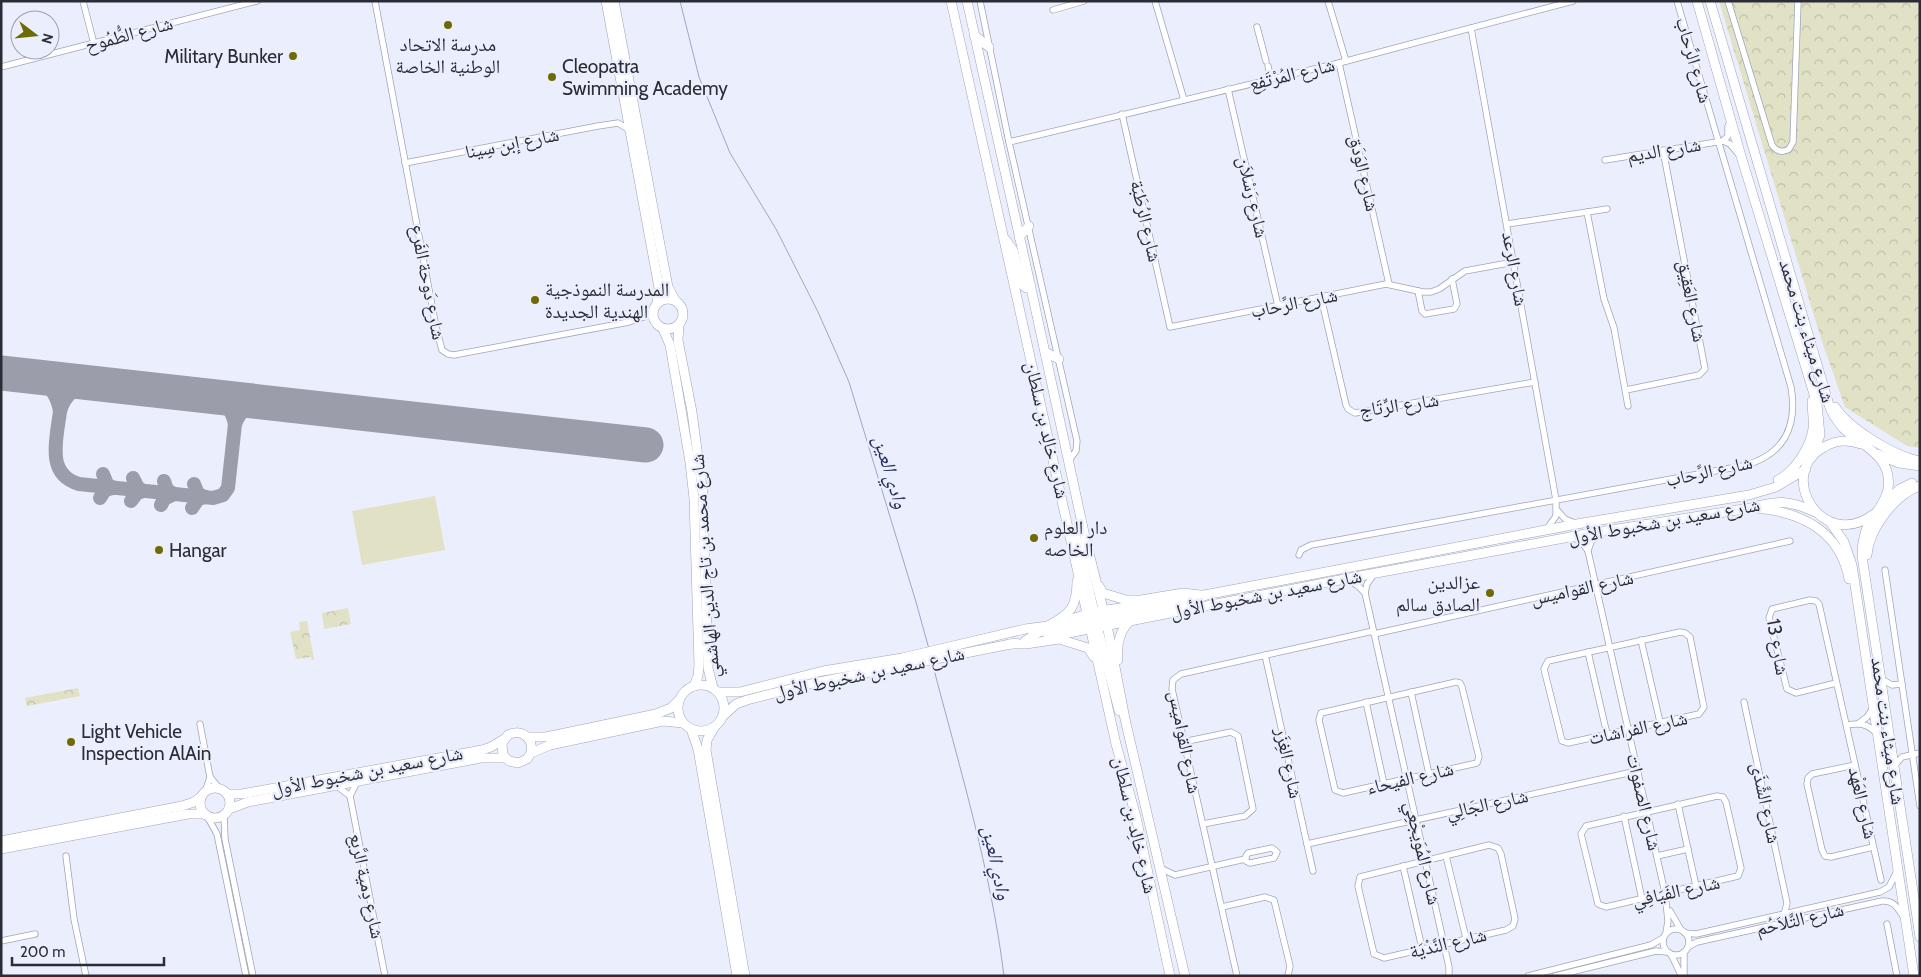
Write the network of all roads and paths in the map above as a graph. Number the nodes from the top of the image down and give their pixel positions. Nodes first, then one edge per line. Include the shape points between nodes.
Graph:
1 (83, 1) edge
2 (257, 1) edge
3 (375, 1) edge
4 (606, 1) edge
5 (614, 1) edge
6 (951, 1) edge
7 (967, 1) edge
8 (980, 1) edge
9 (1084, 1) edge
10 (1155, 1) edge
11 (1328, 1) edge
12 (1573, 1) edge
13 (1677, 1) edge
14 (1697, 1) edge
15 (1710, 1) edge
16 (1728, 1) edge
17 (1798, 1) edge
18 (1053, 10) dead end
19 (1257, 27) dead end
20 (1471, 28) junction
21 (974, 35) junction
22 (94, 44) junction
23 (989, 47) junction
24 (1346, 61) junction
25 (1339, 63) junction
26 (1, 67) edge
27 (1271, 79) junction
28 (1228, 89) junction
29 (1184, 100) junction
30 (626, 112) junction
31 (1122, 114) junction
32 (1731, 121) junction
33 (618, 123) junction
34 (630, 130) junction
35 (1721, 141) junction
36 (1009, 142) junction
37 (1663, 150) junction
38 (1741, 156) junction
39 (1605, 160) dead end
40 (405, 163) junction
41 (1607, 209) dead end
42 (1587, 212) junction
43 (1507, 224) junction
44 (1029, 226) junction
45 (1019, 236) junction
46 (1004, 238) junction
47 (1514, 262) junction
48 (1452, 279) junction
49 (1389, 284) junction
50 (1030, 286) junction
51 (1418, 291) junction
52 (1321, 298) junction
53 (675, 300) junction
54 (657, 303) junction
55 (1278, 306) junction
56 (653, 314) junction
57 (679, 325) junction
58 (1170, 327) joint
59 (663, 329) junction
60 (1045, 352) junction
61 (1059, 359) junction
62 (1535, 382) junction
63 (1822, 382) junction
64 (1811, 384) junction
65 (1626, 390) junction
66 (1628, 406) dead end
67 (1866, 446) junction
68 (1877, 454) junction
69 (1812, 458) junction
70 (1069, 460) junction
71 (1920, 461) edge
72 (1920, 466) edge
73 (1806, 469) junction
74 (1920, 481) edge
75 (1920, 486) edge
76 (1749, 495) junction
77 (1556, 500) junction
78 (1882, 505) junction
79 (1750, 508) junction
80 (1557, 510) junction
81 (1815, 512) junction
82 (1876, 513) junction
83 (1830, 522) junction
84 (1577, 524) junction
85 (1069, 526) junction
86 (1546, 530) junction
87 (1599, 532) junction
88 (1085, 537) junction
89 (1572, 537) junction
90 (1790, 541) dead end
91 (1588, 551) junction
92 (1298, 555) dead end
93 (1076, 566) junction
94 (1885, 570) dead end
95 (1375, 573) junction
96 (1346, 579) junction
97 (1596, 585) junction
98 (1365, 593) junction
99 (1210, 594) junction
100 (1200, 595) junction
101 (1869, 600) junction
102 (1859, 610) junction
103 (1821, 611) joint
104 (1097, 619) junction
105 (1131, 620) junction
106 (1048, 626) junction
107 (1374, 632) junction
108 (1641, 640) junction
109 (1009, 644) junction
110 (974, 646) junction
111 (1610, 647) junction
112 (1588, 652) junction
113 (1265, 654) junction
114 (903, 662) junction
115 (1101, 674) junction
116 (1881, 679) junction
117 (1836, 683) junction
118 (1902, 684) junction
119 (1892, 685) junction
120 (694, 686) junction
121 (716, 690) junction
122 (1411, 692) junction
123 (1883, 695) junction
124 (1388, 697) junction
125 (679, 700) junction
126 (1366, 702) junction
127 (1744, 702) dead end
128 (1873, 708) junction
129 (723, 716) junction
130 (1125, 720) junction
131 (1660, 722) junction
132 (1859, 723) junction
133 (200, 724) dead end
134 (1847, 725) junction
135 (687, 726) junction
136 (714, 728) junction
137 (1628, 729) junction
138 (1607, 734) junction
139 (1877, 734) junction
140 (528, 738) junction
141 (504, 739) junction
142 (1183, 742) junction
143 (1891, 748) junction
144 (531, 753) junction
145 (1920, 753) edge
146 (1912, 754) junction
147 (1904, 756) junction
148 (505, 758) junction
149 (1854, 765) junction
150 (1894, 767) junction
151 (1637, 771) junction
152 (1429, 774) junction
153 (210, 777) junction
154 (1406, 779) junction
155 (357, 782) junction
156 (1384, 784) junction
157 (337, 786) junction
158 (223, 791) junction
159 (203, 794) junction
160 (350, 796) junction
161 (1678, 804) junction
162 (1920, 806) edge
163 (1646, 811) junction
164 (226, 812) junction
165 (206, 815) junction
166 (1624, 816) junction
167 (1416, 820) junction
168 (1203, 824) junction
169 (1, 841) edge
170 (1307, 844) junction
171 (1873, 847) junction
172 (1, 849) edge
173 (1688, 849) junction
174 (66, 856) dead end
175 (1446, 856) junction
176 (1656, 856) junction
177 (1245, 859) junction
178 (1425, 860) junction
179 (1212, 866) junction
180 (1403, 866) junction
181 (1162, 869) junction
182 (1897, 869) junction
183 (1313, 871) dead end
184 (1175, 875) junction
185 (1881, 880) dead end
186 (1166, 886) junction
187 (1696, 886) junction
188 (1916, 889) edge
189 (1665, 893) junction
190 (1642, 898) junction
191 (1917, 900) edge
192 (1787, 903) junction
193 (1222, 907) junction
194 (1668, 907) junction
195 (1795, 912) junction
196 (1784, 914) junction
197 (1905, 919) junction
198 (1888, 924) dead end
199 (1683, 931) junction
200 (35, 934) dead end
201 (1665, 935) junction
202 (1920, 937) edge
203 (1466, 938) junction
204 (1, 941) edge
205 (1162, 941) junction
206 (1443, 943) junction
207 (1422, 948) junction
208 (1686, 949) junction
209 (1669, 953) junction
210 (86, 976) edge
211 (246, 976) edge
212 (253, 976) edge
213 (385, 976) edge
214 (737, 976) edge
215 (745, 976) edge
216 (1170, 976) edge
217 (1180, 976) edge
218 (1185, 976) edge
219 (1237, 976) edge
220 (1288, 976) edge
221 (1451, 976) edge
222 (1528, 976) edge
223 (1555, 976) edge
224 (1683, 976) edge
225 (1897, 976) edge
226 (1914, 976) edge

1 - 22 street
2 - 22 street, شارع الطُّمُوح
3 - 40 street, شارع دَوحة الفَرع
4 - 30 main road
5 - 53 main road via 668,287
6 - 46 main road, شارع خالِد بن سلطان
7 - 21 main road, شارع خالِد بن سلطان
8 - 23 street
9 - 18 street
10 - 29 street
11 - 24 street
12 - 20 street, شارع المُرْتَفِع
13 - 35 street, شارع الرِّحاب
14 - 32 main road, شارع ميثاء بنت محمد
15 - 63 main road, شارع ميثاء بنت محمد
16 - 17 street via 1772,145 1782,152 1793,142
19 - 27 street
20 - 24 street, شارع المُرْتَفِع
20 - 43 street, شارع الرعد
21 - 23 main road
21 - 45 main road, شارع خالِد بن سلطان
22 - 26 street, شارع الطُّمُوح
23 - 36 street
24 - 25 street, شارع المُرْتَفِع
25 - 27 street, شارع المُرْتَفِع
25 - 49 street, شارع الوَدَق
27 - 28 street, شارع المُرْتَفِع
28 - 29 street, شارع المُرْتَفِع
28 - 55 street, شارع رَسْلاَن
29 - 31 street, شارع المُرْتَفِع
30 - 33 street
30 - 34 main road
31 - 36 street, شارع المُرْتَفِع
31 - 58 street, شارع الرُطَبَة
32 - 35 street, شارع الديم via 1728,136
32 - 38 main road, شارع ميثاء بنت محمد
33 - 34 street
33 - 40 street, شارع إبن سِينا
34 - 54 main road via 659,288
35 - 37 street, شارع الديم
35 - 38 street, شارع الديم via 1730,144
35 - 77 street, شارع الرِّحاب via 1791,387 1792,410 1787,436 1779,447 1756,462
36 - 44 street
37 - 39 street, شارع الديم
37 - 65 street, شارع العَقِيق via 1705,369 1699,375
38 - 64 main road, شارع ميثاء بنت محمد
40 - 56 street, شارع دَوحة الفَرع via 440,344 445,353 629,322
41 - 42 street
42 - 43 street
42 - 65 street
43 - 47 street, شارع الرعد
44 - 45 main road
44 - 61 street
45 - 50 main road, شارع خالِد بن سلطان
46 - 50 main road via 1013,250 1022,285 1024,288
46 - 85 main road, شارع خالِد بن سلطان
47 - 48 street, شارع الرِّحاب via 1464,271
47 - 62 street, شارع الرعد
48 - 51 street, شارع الرِّحاب via 1435,290
48 - 51 street via 1457,304 1454,310 1425,314
49 - 51 street, شارع الرِّحاب
49 - 52 street, شارع الرِّحاب
50 - 60 main road, شارع خالِد بن سلطان
52 - 55 street, شارع الرِّحاب
52 - 62 street, شارع الرِّتَاج via 1346,406 1355,414
53 - 54 main road
53 - 57 main road via 683,312
54 - 56 main road
55 - 58 street, شارع الرِّحاب
56 - 59 main road
57 - 59 main road
57 - 121 main road, شارع محمد بن تاج الدين الهاشمي via 678,340 701,473 708,668
59 - 120 main road, شارع محمد بن تاج الدين الهاشمي via 671,350 694,499 699,665
60 - 61 main road
60 - 70 main road, شارع خالِد بن سلطان
61 - 70 street via 1077,441 1076,451
62 - 77 street, شارع الرعد
63 - 67 main road, شارع ميثاء بنت محمد via 1835,417 1843,428
63 - 71 main road via 1834,406 1851,424 1896,454
64 - 69 main road, شارع ميثاء بنت محمد via 1818,404 1820,428 1819,442
64 - 76 main road via 1812,431 1804,453 1784,477
65 - 66 street
67 - 68 main road, شارع ميثاء بنت محمد
67 - 69 main road via 1843,440 1826,446
68 - 72 main road via 1899,463
68 - 78 main road, شارع ميثاء بنت محمد via 1888,479
69 - 73 main road
70 - 88 main road, شارع خالِد بن سلطان
73 - 76 main road, شارع سعيد بن شخبوط الأول via 1776,488
73 - 81 main road via 1805,493
74 - 78 main road via 1900,489
75 - 101 main road via 1900,498 1873,533 1867,561
76 - 84 main road, شارع سعيد بن شخبوط الأول
77 - 80 street, شارع الرعد
77 - 92 street, شارع الرِّحاب via 1311,545
78 - 82 main road, شارع ميثاء بنت محمد
79 - 81 main road, شارع سعيد بن شخبوط الأول via 1770,502 1786,502
79 - 87 main road, شارع سعيد بن شخبوط الأول
79 - 102 main road via 1779,510 1796,516 1832,540 1844,561 1853,600
80 - 84 street
80 - 86 street
81 - 83 main road
82 - 83 main road via 1854,524
82 - 101 main road, شارع ميثاء بنت محمد via 1862,547
83 - 102 main road, شارع ميثاء بنت محمد via 1849,554
84 - 86 main road, شارع سعيد بن شخبوط الأول
85 - 93 main road, شارع خالِد بن سلطان
85 - 104 main road via 1080,546
86 - 99 main road, شارع سعيد بن شخبوط الأول
87 - 89 main road, شارع سعيد بن شخبوط الأول
87 - 91 street
88 - 100 main road via 1103,593 1132,600 1174,594
88 - 104 main road, شارع خالِد بن سلطان
89 - 91 street
89 - 95 main road, شارع سعيد بن شخبوط الأول
90 - 97 street, شارع القواميس
91 - 97 street, شارع الصفوات
93 - 104 main road, شارع خالِد بن سلطان
93 - 106 main road via 1076,593 1070,612
94 - 118 street
95 - 96 main road, شارع سعيد بن شخبوط الأول
95 - 98 street
96 - 98 street
96 - 105 main road, شارع سعيد بن شخبوط الأول
97 - 107 street, شارع القواميس
97 - 111 street, شارع الصفوات
98 - 107 street, شارع المُوَيجْعِي
99 - 100 main road, شارع سعيد بن شخبوط الأول
99 - 104 main road via 1181,603
100 - 104 main road, شارع سعيد بن شخبوط الأول
101 - 116 main road, شارع ميثاء بنت محمد
102 - 128 main road, شارع ميثاء بنت محمد
103 - 117 street, شارع العَهْد
103 - 117 street, شارع 13 via 1818,602 1810,600 1774,608 1769,615 1787,690 1796,693
104 - 105 main road, شارع سعيد بن شخبوط الأول
104 - 106 main road, شارع سعيد بن شخبوط الأول
104 - 109 main road, شارع سعيد بن شخبوط الأول via 1039,632 1025,641
104 - 115 main road, شارع خالِد بن سلطان
104 - 130 main road, شارع خالِد بن سلطان
105 - 130 main road via 1122,631 1117,653 1126,694
106 - 110 main road, شارع سعيد بن شخبوط الأول via 1025,629
107 - 113 street, شارع القواميس
107 - 124 street, شارع المُوَيجْعِي
108 - 111 street, شارع الفراشات
108 - 131 street
108 - 131 street, شارع الفراشات via 1680,632 1690,637 1704,707 1695,716
109 - 110 main road, شارع سعيد بن شخبوط الأول
109 - 115 main road via 1058,639 1086,647 1092,652
110 - 114 main road, شارع سعيد بن شخبوط الأول
111 - 112 street, شارع الفراشات
111 - 137 street, شارع الصفوات
112 - 138 street
112 - 138 street, شارع الفراشات via 1550,660 1545,666 1558,727 1561,739 1566,743
113 - 142 street, شارع القواميس via 1176,676 1172,685
113 - 170 street, شارع الغِزَر
114 - 121 main road, شارع سعيد بن شخبوط الأول via 823,672 740,692
114 - 129 main road, شارع سعيد بن شخبوط الأول via 747,700 731,707
115 - 205 main road, شارع خالِد بن سلطان
116 - 119 street
116 - 123 main road, شارع ميثاء بنت محمد
117 - 134 street, شارع العَهْد
118 - 119 street
118 - 146 street
119 - 123 street
120 - 121 main road via 706,685
120 - 125 main road
121 - 129 main road via 724,703
122 - 124 street, شارع الفيحاء
122 - 152 street
122 - 152 street, شارع الفيحاء via 1460,683 1479,757 1477,763
123 - 143 main road, شارع ميثاء بنت محمد
124 - 126 street, شارع الفيحاء
124 - 154 street, شارع المُوَيجْعِي
125 - 135 main road via 679,714
125 - 140 main road via 672,708 656,714
126 - 156 street
126 - 156 street, شارع الفيحاء via 1320,715 1334,788 1343,793
127 - 192 street, شارع الشَّذَى
128 - 132 street
128 - 139 main road, شارع ميثاء بنت محمد
129 - 136 main road
130 - 181 main road, شارع خالِد بن سلطان
131 - 137 street, شارع الفراشات
132 - 134 street
132 - 139 street
133 - 153 street
134 - 149 street, شارع العَهْد
135 - 136 main road via 700,732
135 - 144 main road via 663,721 550,745
135 - 214 main road via 698,749
136 - 215 main road via 708,736 706,750
137 - 138 street, شارع الفراشات
137 - 151 street, شارع الصفوات
139 - 182 main road, شارع ميثاء بنت محمد
140 - 141 main road via 516,732
140 - 144 main road via 532,745
141 - 148 main road via 502,751
141 - 158 main road, شارع سعيد بن شخبوط الأول via 482,750 242,794
142 - 168 street, شارع القواميس
142 - 168 street via 1231,732 1238,736 1253,809 1245,816
143 - 147 street
143 - 150 main road, شارع ميثاء بنت محمد
144 - 148 main road via 518,763
145 - 146 street
146 - 147 street
146 - 162 street
147 - 150 street
148 - 155 main road, شارع سعيد بن شخبوط الأول via 481,758
149 - 171 street, شارع العَهْد
149 - 171 street via 1812,774 1808,778 1822,850 1825,856 1831,857
150 - 188 main road, شارع ميثاء بنت محمد
151 - 163 street, شارع الصفوات
151 - 167 street, شارع الجَالِي
152 - 154 street, شارع الفيحاء
153 - 158 street
153 - 159 street
154 - 156 street, شارع الفيحاء
154 - 167 street, شارع المُوَيجْعِي
155 - 157 main road, شارع سعيد بن شخبوط الأول
155 - 160 street
157 - 160 street
157 - 164 main road, شارع سعيد بن شخبوط الأول via 248,802
158 - 159 main road via 210,789
158 - 164 main road via 230,802
159 - 165 main road via 200,804
159 - 169 main road via 182,806
160 - 213 street, شارع دِمية الرَّبع
161 - 163 street, شارع الفَيَافِي
161 - 173 street
161 - 187 street, شارع الفَيَافِي via 1723,797 1741,868 1736,878
163 - 166 street, شارع الفَيَافِي
163 - 176 street, شارع الصفوات
164 - 165 main road via 214,818
164 - 212 street via 225,839
165 - 172 main road via 188,814
165 - 211 street via 217,834
166 - 190 street
166 - 190 street, شارع الفَيَافِي via 1588,824 1583,828 1582,838 1598,904 1606,907
167 - 170 street, شارع الجَالِي
167 - 178 street, شارع المُوَيجْعِي
168 - 179 street, شارع القواميس
170 - 183 street, شارع الغِزَر
171 - 185 street, شارع العَهْد
173 - 176 street
173 - 187 street
174 - 210 street
175 - 178 street, شارع النَّدْيَة
175 - 203 street
175 - 203 street, شارع النَّدْيَة via 1492,845 1501,854 1515,923 1510,929
176 - 189 street, شارع الصفوات
177 - 177 street via 1250,863 1274,858 1277,852 1272,848 1256,851 1246,854
177 - 179 street
178 - 180 street, شارع النَّدْيَة
178 - 206 street, شارع المُوَيجْعِي
179 - 184 street
179 - 193 street, شارع القواميس
180 - 207 street
180 - 207 street, شارع النَّدْيَة via 1360,877 1357,883 1374,954 1384,958
181 - 184 street
181 - 186 main road, شارع خالِد بن سلطان
182 - 195 street, شارع التَّلاَحُم via 1892,883 1885,890
182 - 197 main road, شارع ميثاء بنت محمد
184 - 186 street
186 - 218 main road, شارع خالِد بن سلطان
187 - 189 street, شارع الفَيَافِي
188 - 191 main road, شارع ميثاء بنت محمد
189 - 190 street, شارع الفَيَافِي
189 - 194 street, شارع الصفوات
191 - 202 main road, شارع ميثاء بنت محمد
192 - 195 street, شارع الشَّذَى
192 - 196 street, شارع الشَّذَى
193 - 219 street, شارع القواميس
193 - 220 street via 1265,897 1274,900 1290,966
194 - 199 street, شارع الصفوات
194 - 201 street, شارع الصفوات
195 - 196 street, شارع التَّلاَحُم
196 - 199 street, شارع التَّلاَحُم via 1696,934
197 - 208 street, شارع التَّلاَحُم via 1895,904 1882,901 1701,941
197 - 226 main road, شارع ميثاء بنت محمد
198 - 225 street
199 - 201 street via 1676,929
199 - 208 street via 1688,939
200 - 204 street
201 - 209 street via 1663,945
201 - 222 street via 1651,944
203 - 206 street, شارع النَّدْيَة
205 - 216 main road, شارع خالِد بن سلطان
205 - 217 main road via 1165,936 1172,939
206 - 207 street, شارع النَّدْيَة
206 - 221 street, شارع المُوَيجْعِي
208 - 209 street via 1676,955
208 - 224 street
209 - 223 street via 1653,952
209 - 224 street

